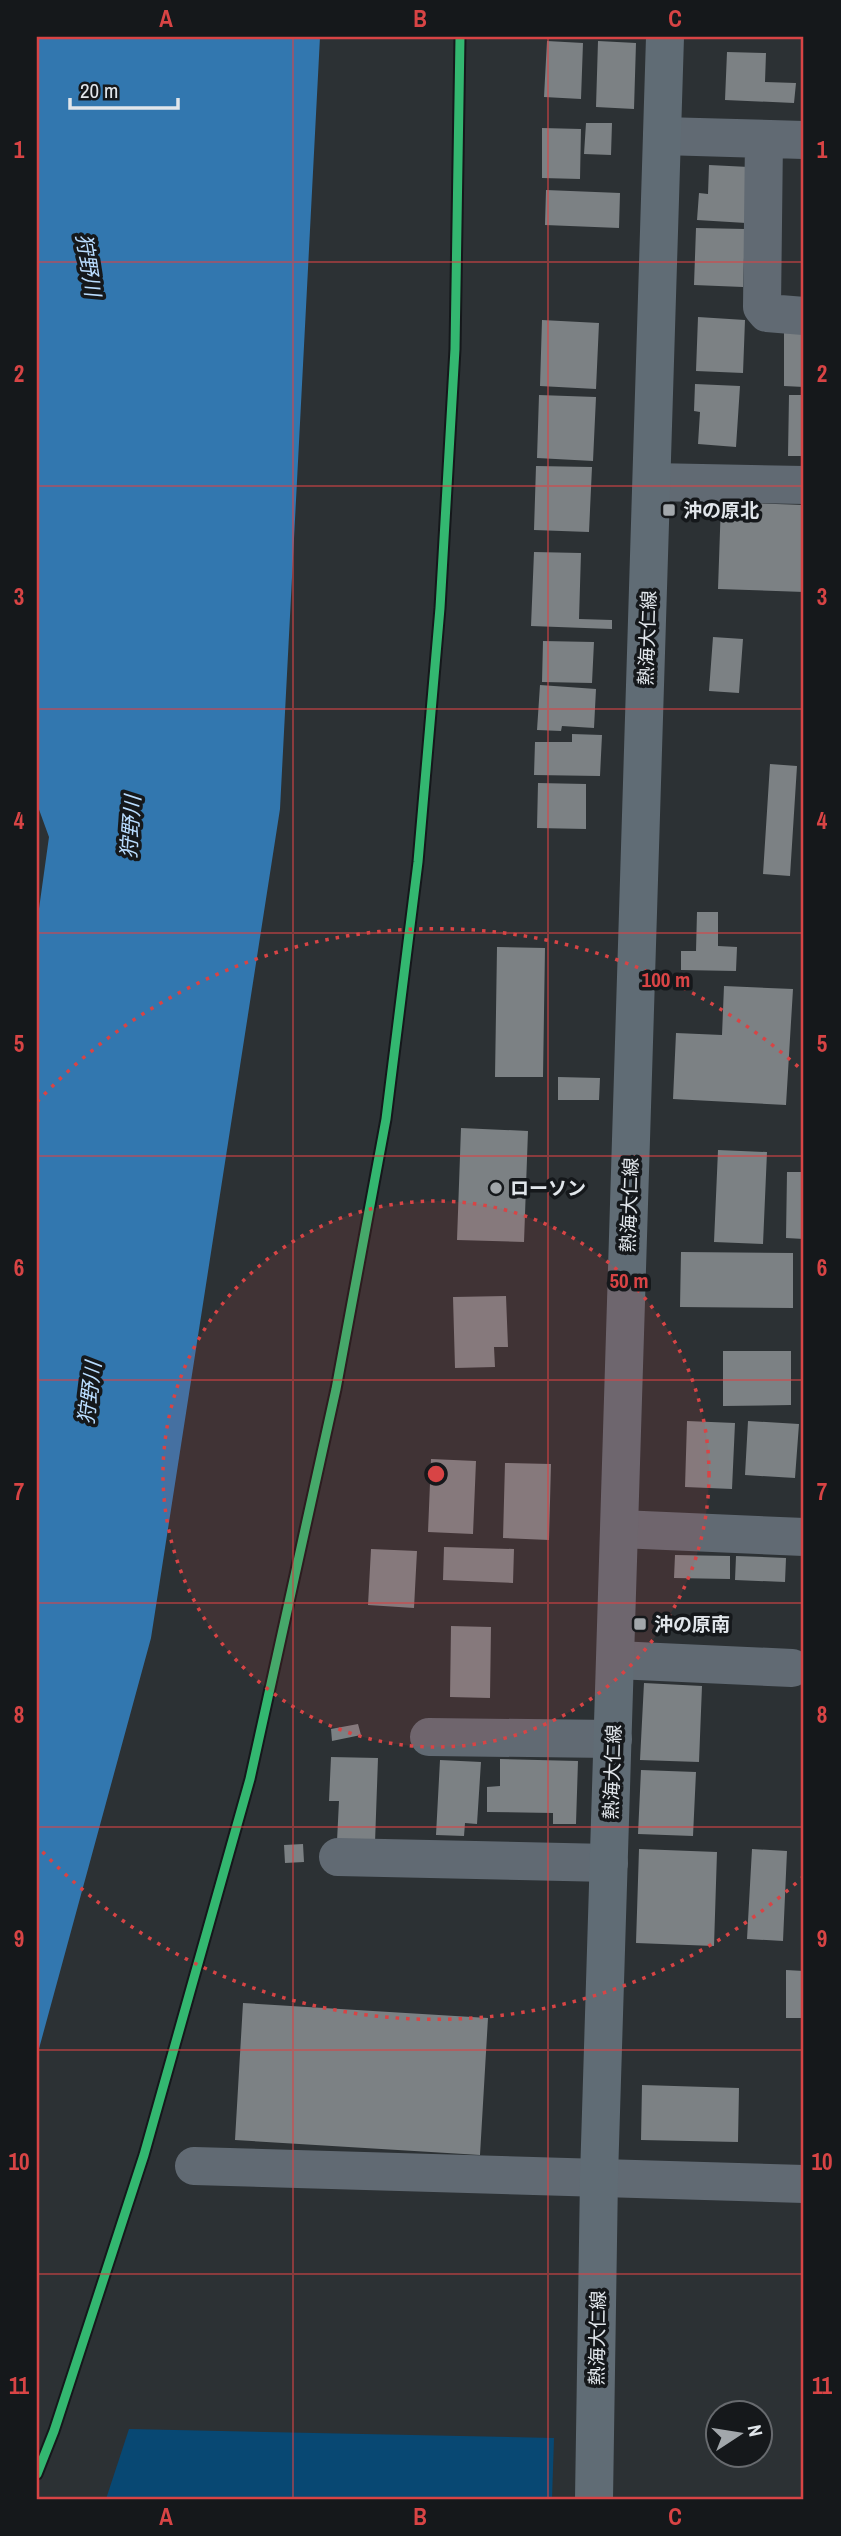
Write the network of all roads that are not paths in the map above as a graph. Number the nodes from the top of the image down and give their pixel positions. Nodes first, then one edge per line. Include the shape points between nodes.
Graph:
1 (665, 37) edge
2 (662, 136) junction
3 (764, 139) junction
4 (804, 140) edge
5 (804, 316) edge
6 (652, 482) junction
7 (804, 485) edge
8 (620, 1530) junction
9 (804, 1537) edge
10 (616, 1660) junction
11 (792, 1668) dead end
12 (429, 1737) dead end
13 (613, 1739) junction
14 (338, 1857) dead end
15 (609, 1863) junction
16 (194, 2165) dead end
17 (599, 2177) junction
18 (804, 2184) edge
19 (594, 2499) edge

1 - 2 main road, 熱海大仁線
2 - 3 street
2 - 6 main road, 熱海大仁線
3 - 4 street
3 - 5 street via 762,307 767,313
6 - 7 street
6 - 8 main road, 熱海大仁線
8 - 9 street
8 - 10 main road, 熱海大仁線
10 - 11 street
10 - 13 main road, 熱海大仁線
12 - 13 street
13 - 15 main road, 熱海大仁線
14 - 15 street
15 - 17 main road, 熱海大仁線
16 - 17 street
17 - 18 street
17 - 19 main road, 熱海大仁線

